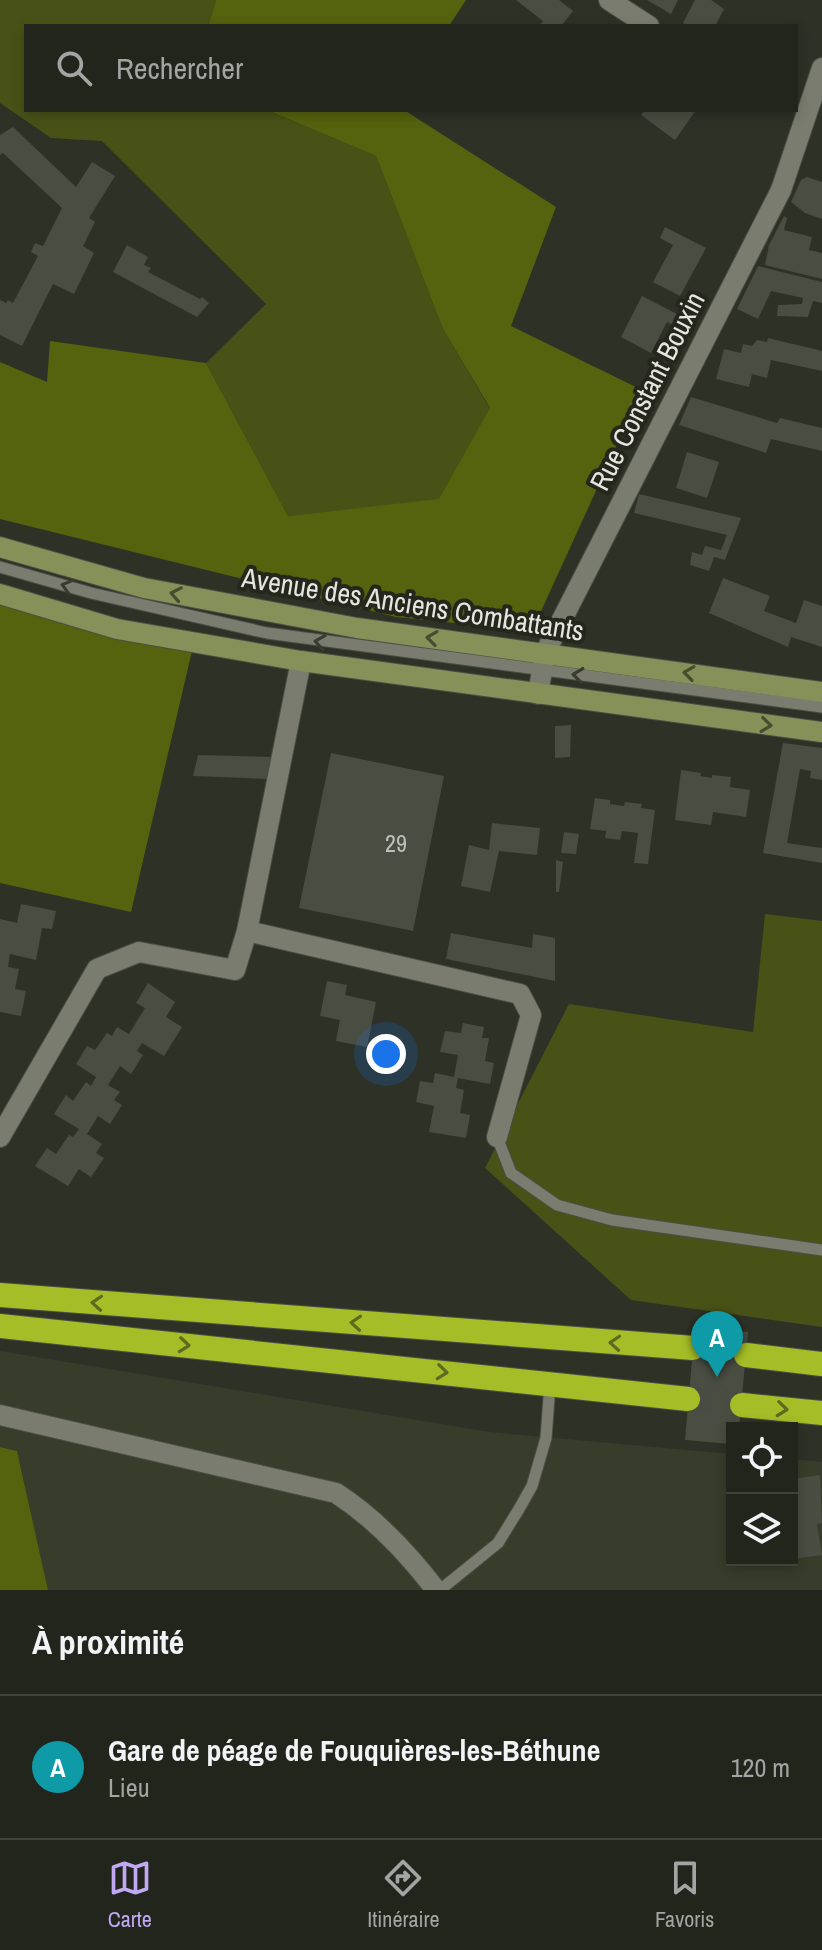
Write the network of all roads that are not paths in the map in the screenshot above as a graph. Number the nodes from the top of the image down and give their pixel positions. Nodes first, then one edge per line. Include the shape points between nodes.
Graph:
1 (609, 0) edge
2 (646, 24) edge
3 (822, 68) edge
4 (808, 111) edge
5 (0, 547) edge
6 (0, 567) edge
7 (0, 594) edge
8 (301, 661) junction
9 (543, 662) junction
10 (822, 692) edge
11 (538, 694) junction
12 (822, 707) edge
13 (822, 732) edge
14 (247, 931) junction
15 (0, 1137) edge
16 (497, 1137) joint
17 (822, 1250) edge
18 (12, 1296) edge
19 (11, 1327) edge
20 (693, 1348) tunnel mouth
21 (746, 1355) tunnel mouth
22 (822, 1364) edge
23 (550, 1384) junction
24 (688, 1399) tunnel mouth
25 (742, 1405) tunnel mouth
26 (822, 1413) edge
27 (0, 1415) edge
28 (438, 1590) edge

1 - 2 street
3 - 4 street, Rue Constant Bouxin
4 - 9 street, Rue Constant Bouxin via 781,190
9 -> 5 street, Avenue des Anciens Combattants via 144,588
9 -> 6 lane via 267,633
7 - 8 street via 117,629
8 - 11 street
8 - 14 street
10 -> 9 street, Avenue des Anciens Combattants
9 - 11 street, Rue Constant Bouxin
12 -> 9 lane
11 -> 13 street
14 - 15 street via 235,970 139,952 97,969
14 - 16 street via 520,994 531,1015
16 - 17 lane via 511,1173 557,1205 612,1220
20 -> 18 highway
19 -> 23 highway
21 - 22 highway
23 - 24 highway
23 - 28 lane via 546,1438 532,1486 498,1543
25 -> 26 highway
27 - 28 street via 336,1493 410,1555

